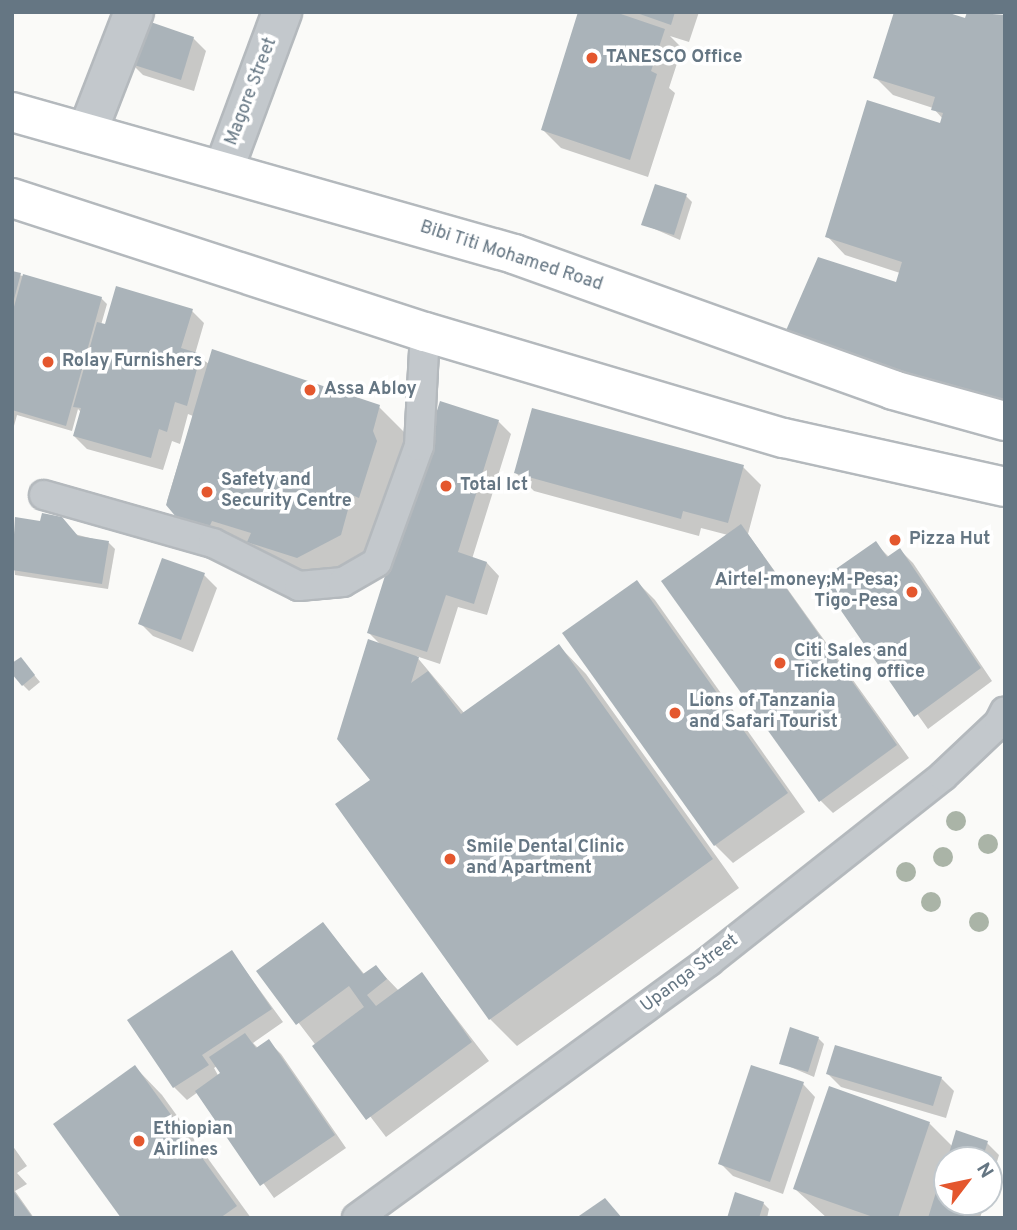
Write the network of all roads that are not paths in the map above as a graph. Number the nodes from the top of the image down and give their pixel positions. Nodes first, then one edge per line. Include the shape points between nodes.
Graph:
1 (134, 12) edge
2 (282, 12) edge
3 (12, 112) edge
4 (87, 133) junction
5 (223, 171) junction
6 (12, 198) edge
7 (425, 332) junction
8 (1005, 421) edge
9 (1005, 487) edge
10 (44, 495) dead end
11 (1005, 711) edge
12 (357, 1218) edge

1 - 4 street
2 - 5 street, Magore Street
3 - 4 highway, Bibi Titi Mohamed Road
4 - 5 highway, Bibi Titi Mohamed Road
5 - 8 highway, Bibi Titi Mohamed Road via 514,254 880,386
6 - 7 highway
7 - 9 highway via 784,438
7 - 10 lane via 419,446 377,562 343,582 299,586 213,543
11 - 12 lane, Upanga Street via 999,723 943,776 709,961

